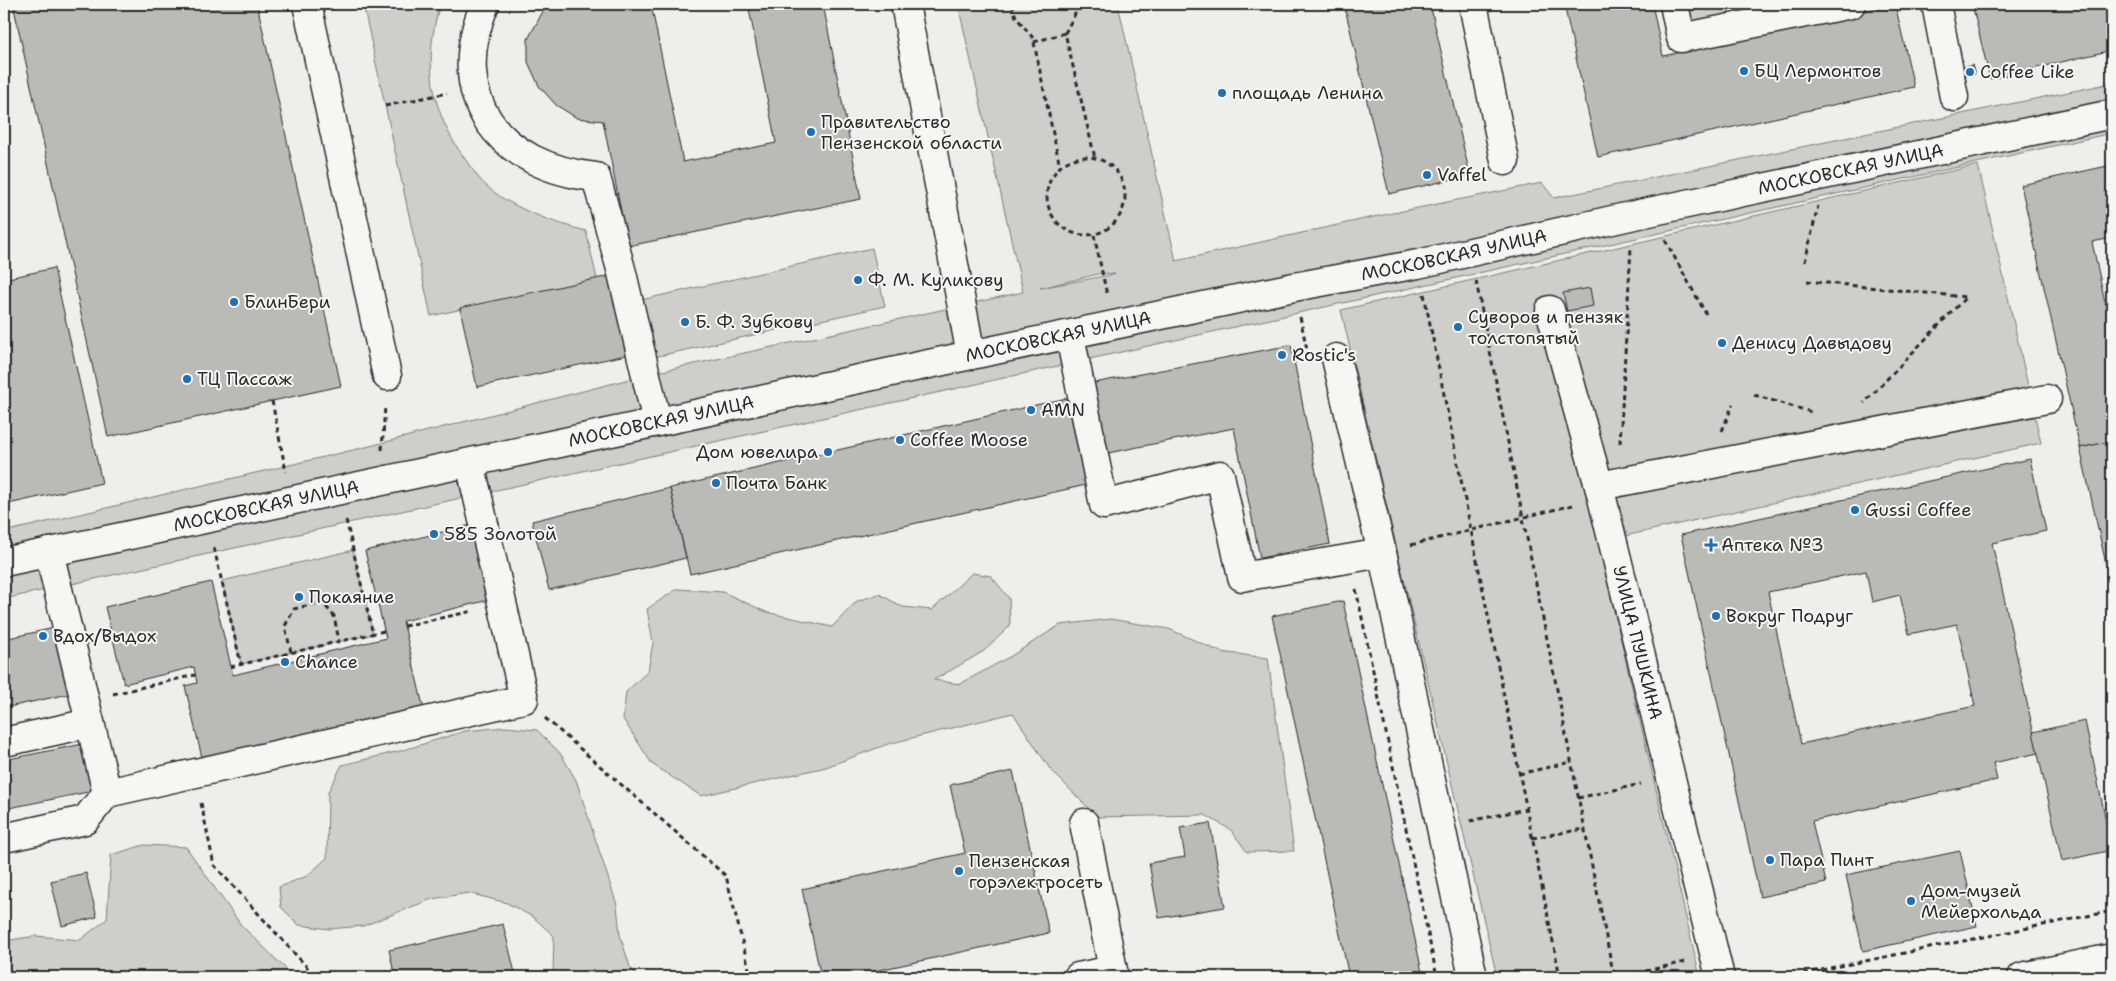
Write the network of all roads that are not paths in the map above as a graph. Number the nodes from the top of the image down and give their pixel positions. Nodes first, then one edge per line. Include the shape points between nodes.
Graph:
1 (307, 4) edge
2 (485, 4) edge
3 (905, 4) edge
4 (1473, 4) edge
5 (1674, 4) edge
6 (1852, 4) edge
7 (1936, 4) edge
8 (1954, 97) dead end
9 (2112, 114) edge
10 (1505, 161) dead end
11 (1550, 310) dead end
12 (1070, 336) junction
13 (971, 355) junction
14 (1336, 358) dead end
15 (388, 376) road end
16 (2047, 399) dead end
17 (657, 422) junction
18 (470, 462) junction
19 (1601, 492) junction
20 (49, 552) junction
21 (1382, 553) junction
22 (4, 562) edge
23 (88, 712) junction
24 (4, 742) edge
25 (107, 793) junction
26 (1084, 823) dead end
27 (4, 838) edge
28 (2112, 958) edge
29 (1717, 966) edge
30 (1078, 977) edge
31 (1473, 977) edge
32 (2022, 977) edge

1 - 15 street
2 - 17 street via 473,42 474,87 486,117 509,146 527,158 569,174 596,177
3 - 13 street
4 - 10 street
5 - 6 street via 1681,38
7 - 8 street
9 - 12 street, МОСКОВСКАЯ УЛИЦА
11 - 19 street, УЛИЦА ПУШКИНА
12 - 13 street, МОСКОВСКАЯ УЛИЦА
12 - 21 street via 1104,505 1220,475 1242,577
13 - 17 street, МОСКОВСКАЯ УЛИЦА
14 - 21 street
16 - 19 street
17 - 18 street, МОСКОВСКАЯ УЛИЦА
18 - 20 street, МОСКОВСКАЯ УЛИЦА
18 - 25 street via 524,699
19 - 29 street, УЛИЦА ПУШКИНА
20 - 22 street, МОСКОВСКАЯ УЛИЦА
20 - 23 street
21 - 31 street
23 - 24 street
23 - 25 street
25 - 27 street via 85,820
26 - 30 street via 1113,970
28 - 32 street

